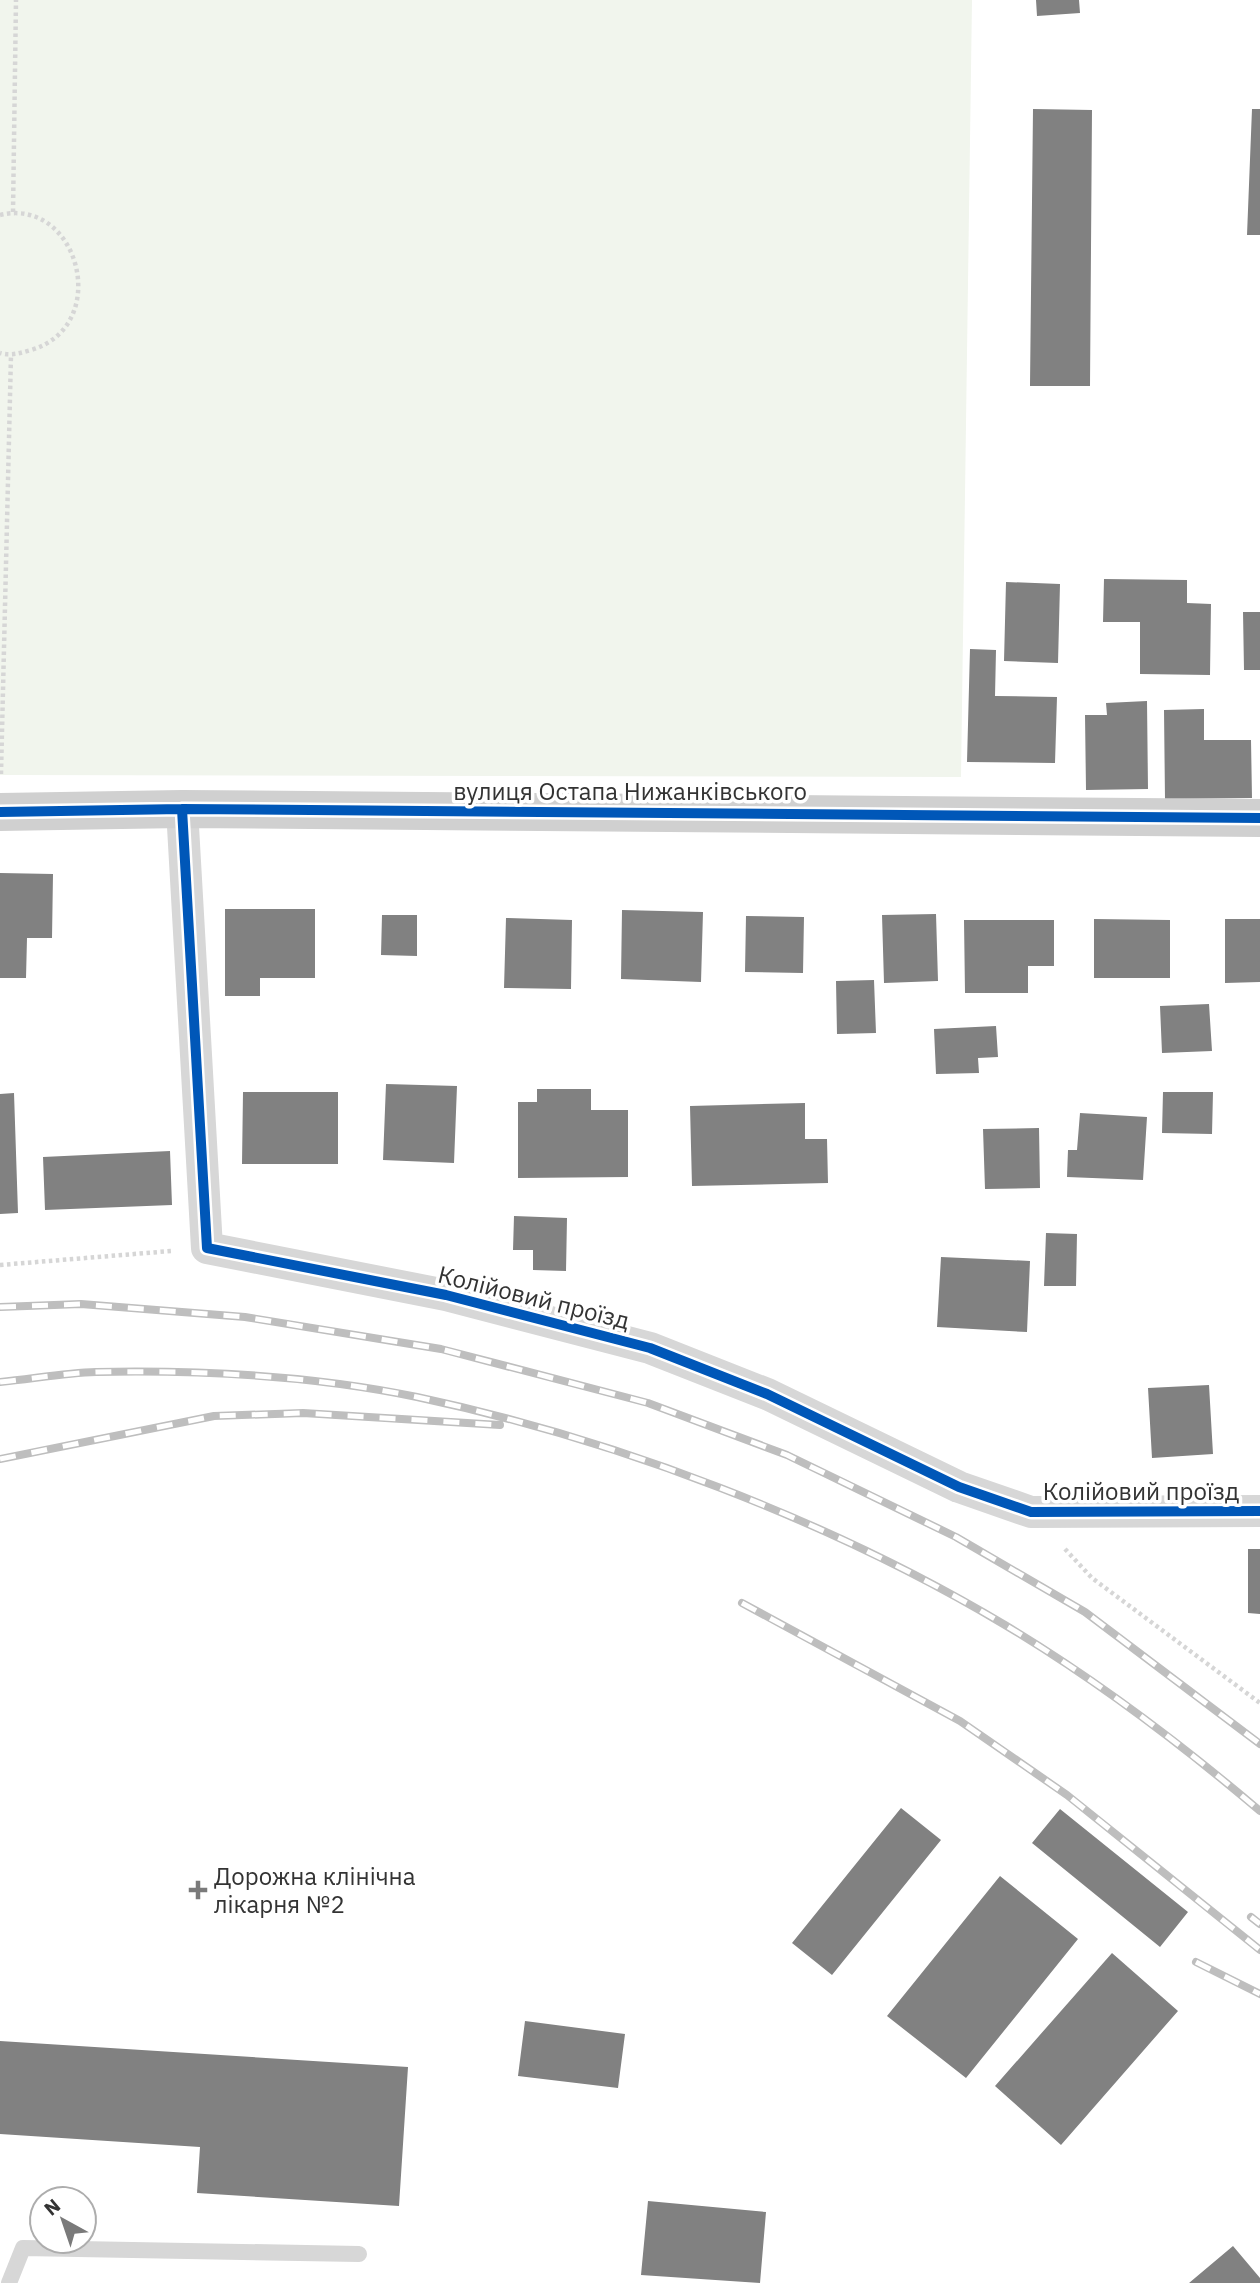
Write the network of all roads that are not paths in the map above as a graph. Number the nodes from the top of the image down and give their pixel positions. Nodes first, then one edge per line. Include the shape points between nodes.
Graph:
1 (182, 809) junction
2 (0, 812) edge
3 (1260, 818) edge
4 (1260, 1511) edge
5 (359, 2253) dead end
6 (9, 2283) edge

1 - 2 street, вулиця Остапа Нижанківського
1 - 3 street, вулиця Остапа Нижанківського
1 - 4 street, Колійовий проїзд via 207,1248 446,1295 650,1348 767,1394 959,1487 1031,1512
5 - 6 lane via 23,2248

